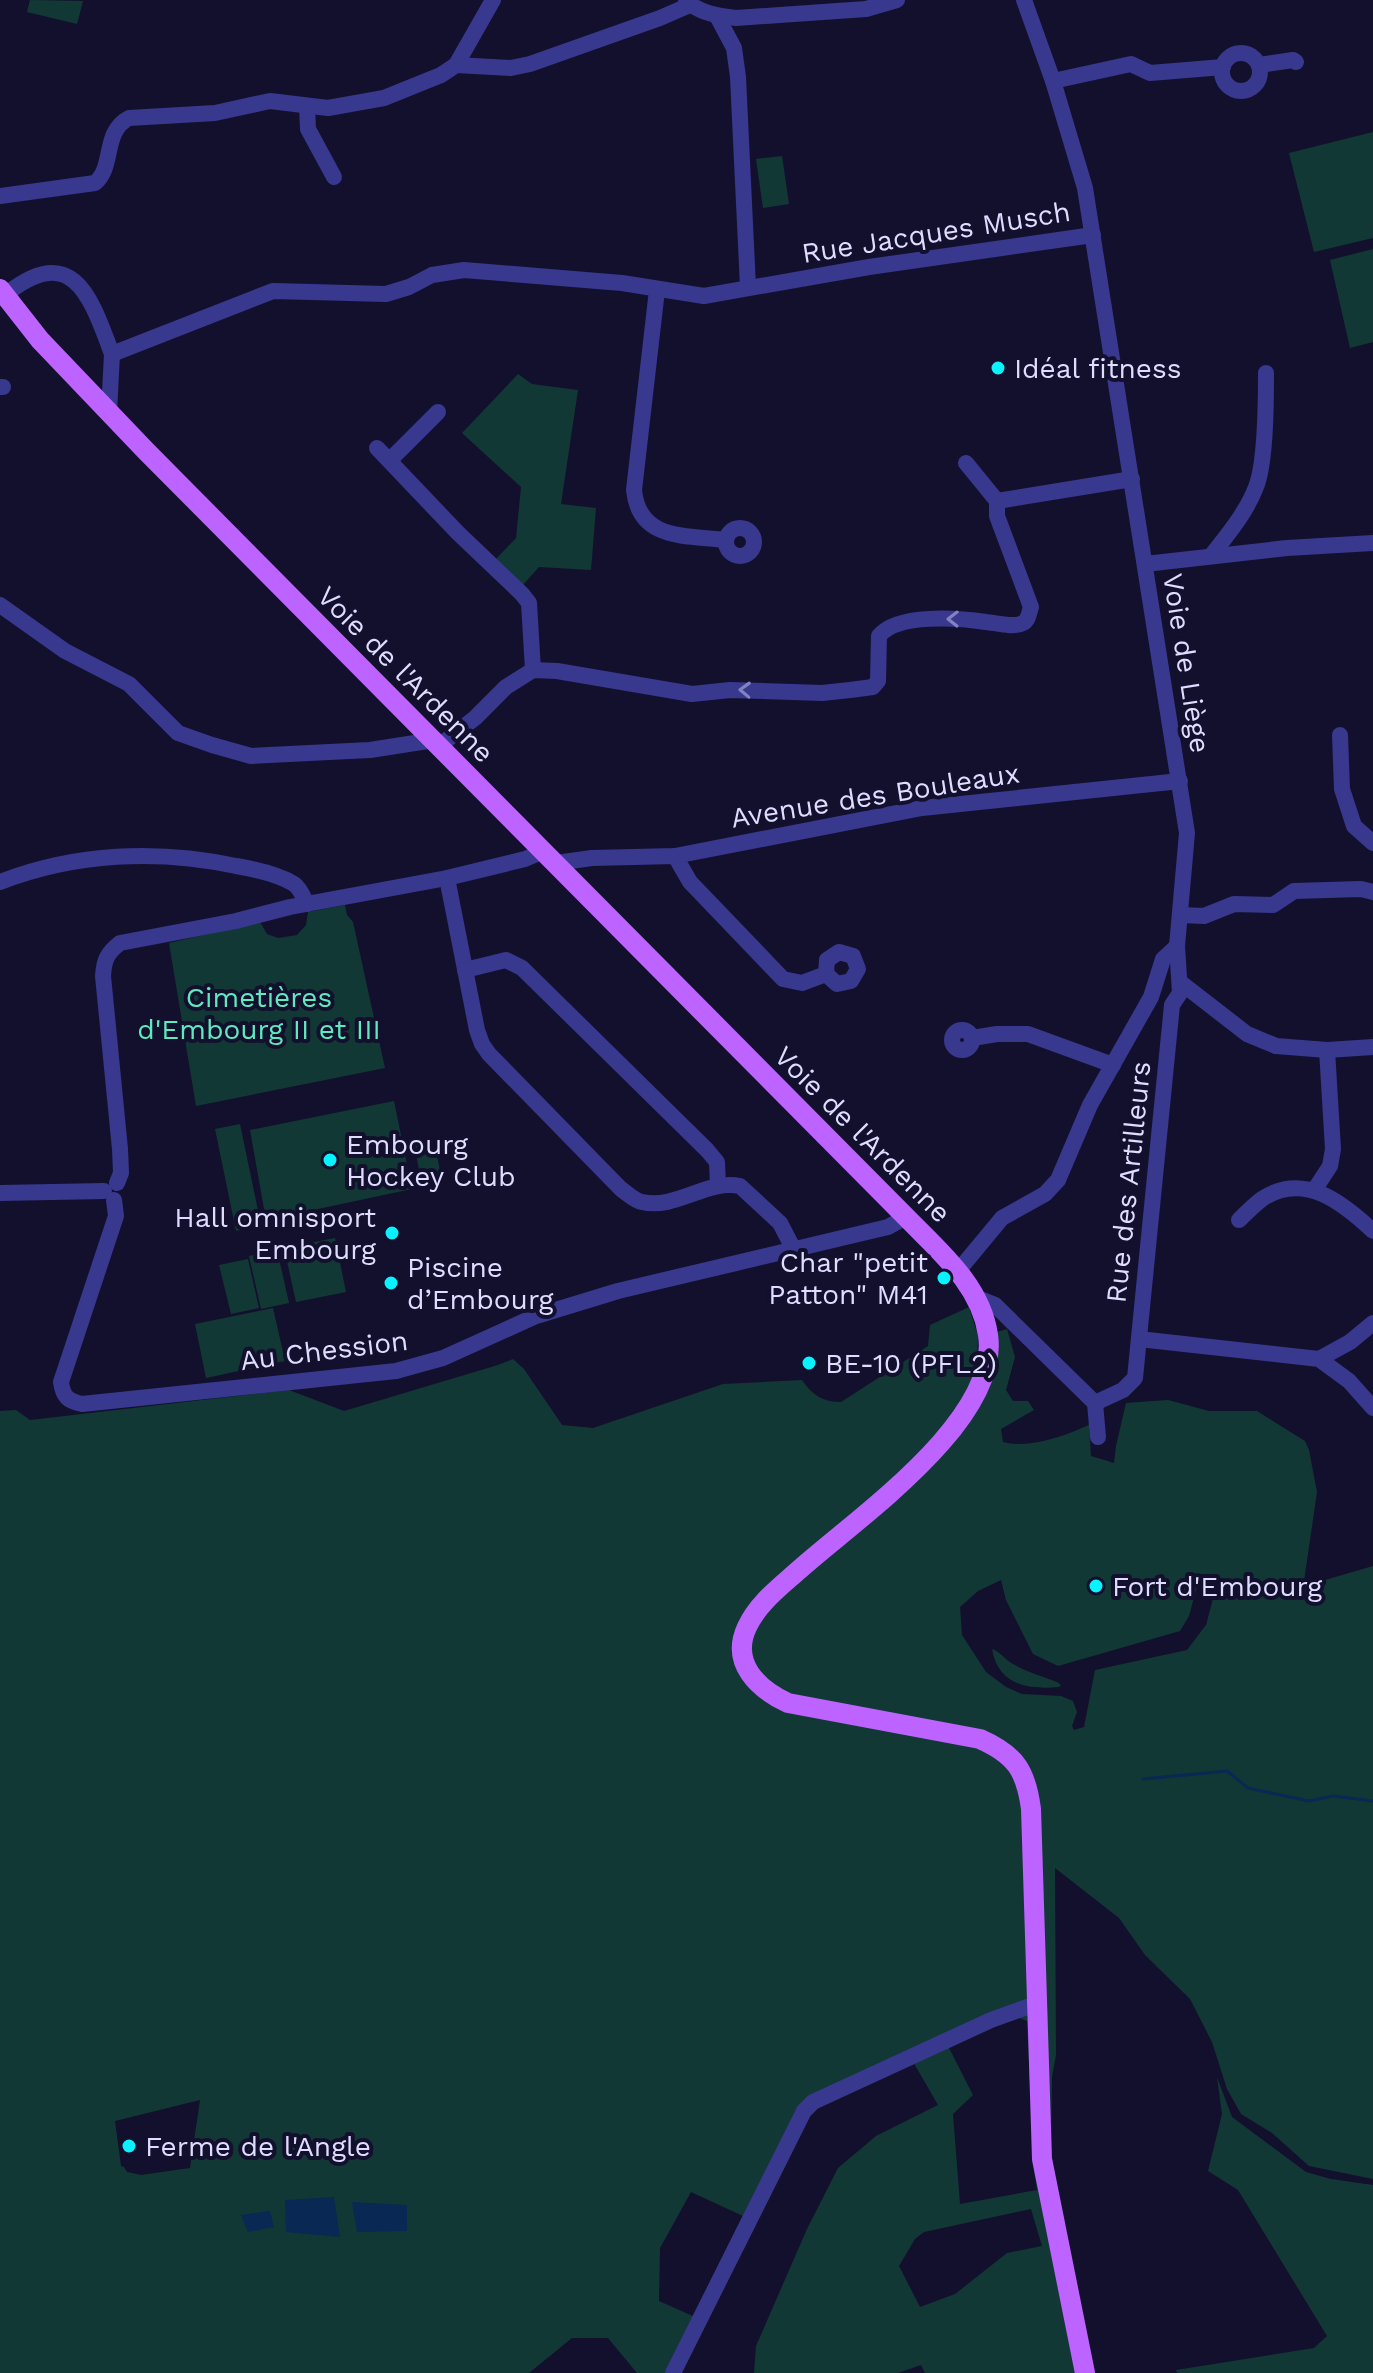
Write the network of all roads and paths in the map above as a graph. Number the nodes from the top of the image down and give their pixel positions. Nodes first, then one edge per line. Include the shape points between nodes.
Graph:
1 (493, 0) edge
2 (897, 0) edge
3 (1024, 0) edge
4 (688, 2) edge
5 (864, 4) edge
6 (717, 16) junction
7 (1296, 62) dead end
8 (456, 65) junction
9 (1259, 65) junction
10 (1223, 67) junction
11 (1053, 81) junction
12 (307, 107) junction
13 (334, 177) dead end
14 (0, 196) edge
15 (1093, 235) junction
16 (748, 287) junction
17 (657, 290) junction
18 (2, 292) edge
19 (112, 354) junction
20 (1266, 373) dead end
21 (109, 412) junction
22 (438, 412) dead end
23 (966, 463) dead end
24 (1132, 479) junction
25 (997, 501) junction
26 (726, 540) dead end
27 (1373, 543) edge
28 (1211, 556) junction
29 (1145, 564) junction
30 (0, 605) edge
31 (533, 670) junction
32 (1340, 735) dead end
33 (436, 743) junction
34 (1180, 781) junction
35 (1373, 843) edge
36 (675, 856) junction
37 (550, 857) junction
38 (447, 878) junction
39 (0, 882) edge
40 (1373, 892) edge
41 (307, 904) junction
42 (1181, 915) junction
43 (1177, 946) junction
44 (465, 970) junction
45 (826, 974) dead end
46 (1180, 982) junction
47 (972, 1038) dead end
48 (1373, 1047) edge
49 (1327, 1050) junction
50 (1113, 1065) junction
51 (718, 1186) junction
52 (1315, 1189) junction
53 (112, 1192) junction
54 (0, 1193) edge
55 (906, 1217) junction
56 (1239, 1220) dead end
57 (1373, 1231) edge
58 (794, 1250) junction
59 (958, 1271) junction
60 (975, 1297) junction
61 (1373, 1323) edge
62 (1139, 1339) junction
63 (1319, 1359) junction
64 (1095, 1403) junction
65 (1373, 1408) edge
66 (1098, 1437) dead end
67 (1038, 2003) junction
68 (672, 2372) edge
69 (1085, 2373) edge

1 - 8 street
2 - 5 street
3 - 11 street, Voie de Liège
4 - 6 street
4 - 8 street via 530,64
5 - 6 street
6 - 16 street via 734,48 738,77
7 - 9 street
8 - 12 street via 384,98
9 - 10 street via 1243,53 1231,56
9 - 10 street via 1255,86 1241,91 1226,84
10 - 11 street via 1150,73 1131,64
11 - 15 street, Voie de Liège via 1085,188
12 - 13 street via 308,129
12 - 14 street via 270,101 215,113 129,118 115,130 104,174 95,183
15 - 16 street, Rue Jacques Musch via 869,267 792,287
15 - 24 street, Voie de Liège
16 - 17 street, Rue Jacques Musch via 704,296
17 - 19 street, Rue Jacques Musch via 464,270 432,275 386,294 273,291
17 - 26 street via 636,507 658,530
18 - 19 street via 38,275 69,277 91,301
18 - 21 main road, Voie de l'Ardenne
19 - 21 street
20 - 28 street via 1257,484 1241,518
21 - 33 main road, Voie de l'Ardenne
22 - 31 street via 384,454 529,603
23 - 25 street
24 - 25 street
24 - 29 street, Voie de Liège
25 -> 31 street via 997,516 1031,607 1028,618 1012,624 957,618 893,625 879,636 878,681 873,687 822,693 692,694
27 - 28 street
28 - 29 street
29 - 34 street, Voie de Liège
30 - 33 street via 65,651 129,684 178,733 212,745 251,756
31 - 33 street via 506,687 467,725
32 - 35 street via 1342,789 1354,826
33 - 37 main road, Voie de l'Ardenne
34 - 36 street, Avenue des Bouleaux via 922,808
34 - 42 street, Voie de Liège via 1188,848
36 - 37 street, Avenue des Bouleaux
36 - 45 street via 690,882 783,979 802,983
37 - 38 street, Avenue des Bouleaux
37 - 55 main road, Voie de l'Ardenne
38 - 41 street, Avenue des Bouleaux
38 - 44 street
39 - 41 street via 80,860 200,858 297,885
40 - 42 street via 1294,891 1273,905 1234,904 1204,916
41 - 53 street, Avenue des Bouleaux via 120,943 109,951 103,976 121,1173
42 - 43 street, Voie de Liège
43 - 46 street, Rue des Artilleurs
43 - 50 street, Voie de Liège via 1163,959 1151,997
44 - 51 street via 506,960 522,968 707,1150 717,1162
44 - 51 street via 482,1044 621,1189 640,1202 663,1203
46 - 49 street via 1247,1034 1276,1046
46 - 62 street, Rue des Artilleurs via 1172,1005
47 - 50 street via 1028,1034
48 - 49 street
49 - 52 street via 1333,1149 1330,1166
50 - 59 street, Voie de Liège via 1055,1184 1002,1218
51 - 58 street via 740,1186 780,1223
52 - 56 street via 1286,1189 1263,1198
52 - 57 street
53 - 54 street
53 - 58 street, Au Chession via 116,1216 61,1382 64,1396 82,1404 396,1371 604,1295
55 - 58 street, Au Chession via 888,1227
55 - 59 main road, Voie de l'Ardenne
59 - 60 main road, Voie de l'Ardenne
60 - 64 street via 995,1305
60 - 67 main road, Voie de l'Ardenne via 989,1347 984,1379 972,1405 930,1454 769,1597 745,1631 742,1650 753,1680 788,1703 980,1739 1019,1766 1031,1809
61 - 63 street
62 - 63 street
62 - 64 street, Rue des Artilleurs via 1135,1378
63 - 65 street
64 - 66 street
67 - 68 street via 813,2102 804,2111
67 - 69 main road, Voie de l'Ardenne via 1042,2159

